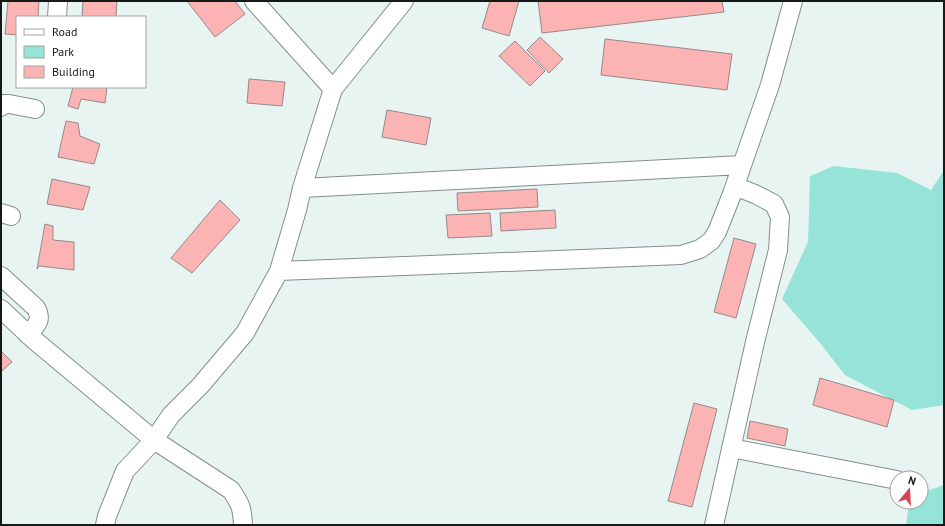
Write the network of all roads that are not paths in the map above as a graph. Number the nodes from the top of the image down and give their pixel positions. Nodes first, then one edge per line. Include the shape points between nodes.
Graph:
1 (58, 1) edge
2 (254, 1) edge
3 (404, 1) edge
4 (793, 1) edge
5 (57, 16) edge
6 (333, 89) junction
7 (1, 107) edge
8 (35, 108) dead end
9 (742, 165) junction
10 (735, 186) junction
11 (302, 188) junction
12 (279, 272) junction
13 (1, 276) edge
14 (1, 309) edge
15 (28, 335) junction
16 (154, 440) junction
17 (731, 448) junction
18 (889, 478) edge
19 (105, 525) edge
20 (243, 525) edge
21 (714, 525) edge

1 - 5 lane
2 - 6 lane
3 - 6 lane
4 - 9 lane via 770,85
6 - 11 lane
7 - 8 lane via 9,104
9 - 10 lane
9 - 11 lane
10 - 12 lane via 711,241 700,249 681,255
10 - 17 lane via 774,204 780,218 778,250
11 - 12 lane
12 - 16 lane via 245,333 200,386 171,414
13 - 15 lane via 36,308 39,314 39,320
14 - 15 lane
15 - 16 lane
16 - 19 lane via 126,471 106,516
16 - 20 lane via 231,490 242,509
17 - 18 lane
17 - 21 lane

